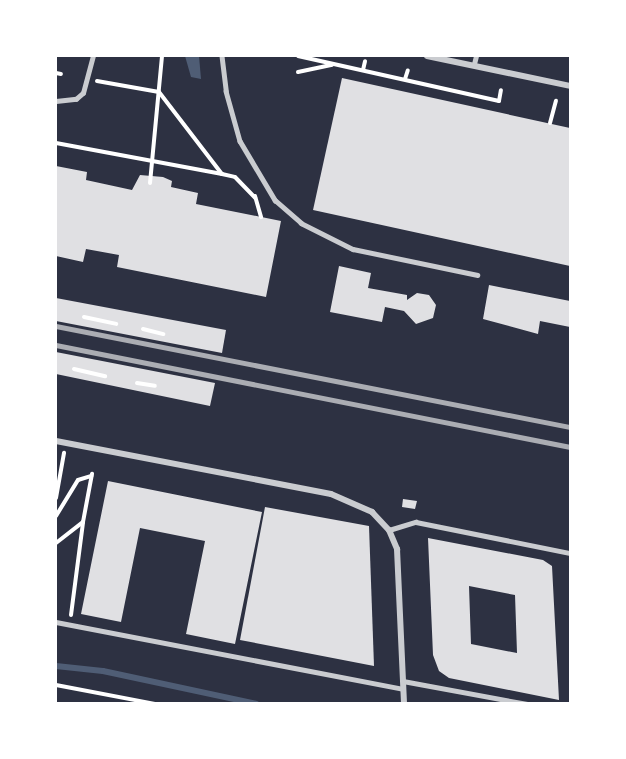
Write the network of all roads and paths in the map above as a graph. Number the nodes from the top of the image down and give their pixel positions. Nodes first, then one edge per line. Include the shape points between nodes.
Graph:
1 (93, 56) edge
2 (162, 56) edge
3 (222, 56) edge
4 (298, 56) edge
5 (427, 56) edge
6 (476, 56) edge
7 (365, 61) dead end
8 (336, 64) junction
9 (474, 64) junction
10 (363, 70) junction
11 (408, 70) dead end
12 (298, 72) dead end
13 (405, 79) junction
14 (97, 81) dead end
15 (570, 86) edge
16 (501, 90) dead end
17 (159, 92) junction
18 (56, 101) edge
19 (556, 101) dead end
20 (550, 123) dead end
21 (56, 143) edge
22 (152, 160) junction
23 (222, 174) junction
24 (150, 183) dead end
25 (255, 189) dead end
26 (255, 198) junction
27 (261, 217) dead end
28 (477, 275) dead end
29 (84, 317) dead end
30 (116, 324) dead end
31 (143, 329) dead end
32 (163, 334) dead end
33 (74, 369) dead end
34 (105, 376) dead end
35 (137, 383) dead end
36 (155, 386) dead end
37 (56, 441) edge
38 (66, 443) junction
39 (56, 498) edge
40 (56, 516) edge
41 (83, 522) junction
42 (389, 530) junction
43 (56, 543) edge
44 (570, 553) edge
45 (73, 605) dead end
46 (56, 622) edge
47 (403, 681) junction
48 (56, 685) edge
49 (403, 689) junction
50 (156, 704) edge
51 (404, 704) edge
52 (528, 704) edge

1 - 18 lane via 83,93 76,99
2 - 17 path
3 - 28 lane via 226,92 240,141 275,200 301,223 353,249
4 - 8 path
5 - 9 street
6 - 9 lane
7 - 10 path
8 - 10 path
8 - 12 path
9 - 15 street
10 - 13 path
11 - 13 path
13 - 16 path via 499,101
14 - 17 path
17 - 22 path
17 - 23 path
19 - 20 path
21 - 22 path
22 - 23 path
22 - 24 path
23 - 26 path via 235,177
25 - 26 path
26 - 27 path
29 - 30 path
31 - 32 path
33 - 34 path
35 - 36 path
37 - 38 street
38 - 39 path
38 - 42 street via 331,494 372,512
40 - 41 path via 78,480 92,475
41 - 43 path
41 - 45 path
42 - 44 lane via 416,522
42 - 47 street via 397,549 400,578
46 - 49 lane
47 - 49 street
47 - 52 lane
48 - 50 path
49 - 51 street

